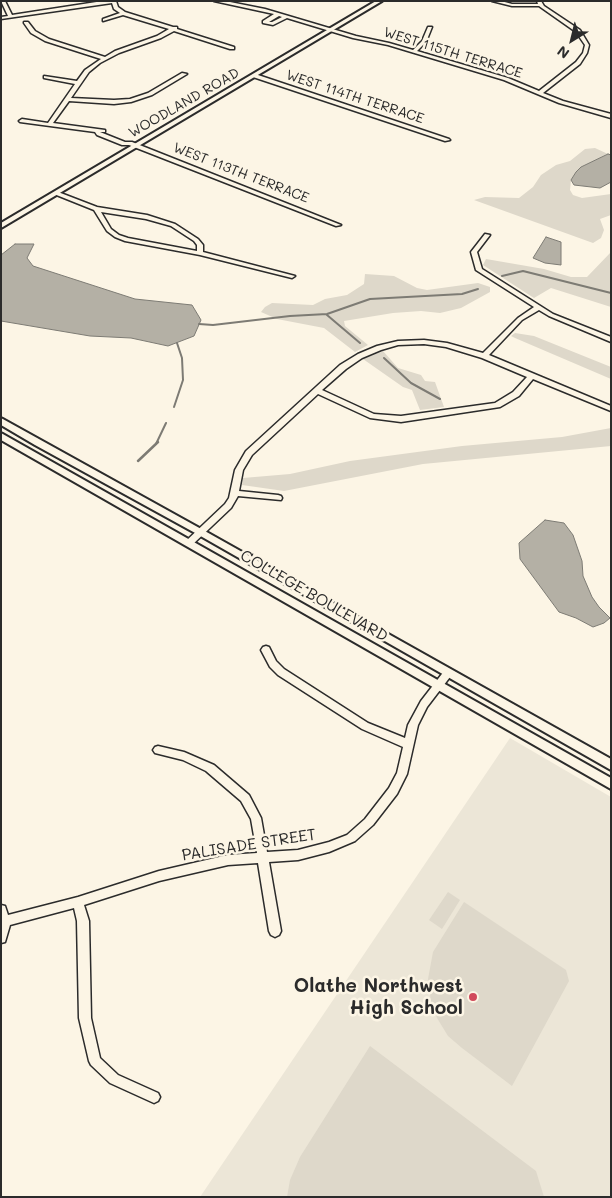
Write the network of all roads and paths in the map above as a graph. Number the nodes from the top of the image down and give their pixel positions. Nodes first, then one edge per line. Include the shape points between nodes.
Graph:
1 (3, 1) edge
2 (114, 1) edge
3 (380, 1) edge
4 (494, 1) edge
5 (83, 3) edge
6 (215, 3) edge
7 (540, 3) edge
8 (123, 13) junction
9 (278, 14) junction
10 (10, 16) junction
11 (287, 16) junction
12 (1, 18) edge
13 (105, 20) dead end
14 (26, 23) dead end
15 (175, 28) junction
16 (430, 28) dead end
17 (332, 30) junction
18 (232, 48) dead end
19 (414, 51) junction
20 (104, 58) junction
21 (184, 74) dead end
22 (255, 76) junction
23 (46, 77) dead end
24 (79, 83) junction
25 (539, 93) junction
26 (69, 99) junction
27 (611, 116) edge
28 (22, 121) dead end
29 (50, 124) junction
30 (97, 132) joint
31 (447, 140) dead end
32 (132, 145) junction
33 (56, 193) junction
34 (96, 209) junction
35 (338, 225) dead end
36 (1, 226) edge
37 (487, 235) dead end
38 (200, 253) junction
39 (292, 276) dead end
40 (538, 308) junction
41 (507, 331) joint
42 (611, 340) edge
43 (484, 356) junction
44 (532, 376) junction
45 (317, 391) junction
46 (611, 409) edge
47 (1, 421) edge
48 (1, 436) edge
49 (234, 492) junction
50 (278, 498) dead end
51 (200, 532) junction
52 (189, 542) junction
53 (266, 650) dead end
54 (448, 673) junction
55 (439, 685) junction
56 (408, 744) junction
57 (158, 750) dead end
58 (611, 765) edge
59 (611, 784) edge
60 (263, 857) junction
61 (78, 902) junction
62 (3, 915) edge
63 (275, 930) dead end
64 (1, 938) edge
65 (154, 1097) dead end

1 - 10 street
2 - 5 street
2 - 8 street via 116,8
3 - 17 main road, WOODLAND ROAD
4 - 7 street via 512,5
5 - 10 street
6 - 9 street, WEST 115TH TERRACE
7 - 25 street via 578,31 587,45 582,58
8 - 13 street
8 - 15 street
9 - 11 street, WEST 115TH TERRACE
9 - 11 street via 265,22 273,24
10 - 12 street
11 - 17 street, WEST 115TH TERRACE
14 - 20 street via 33,32 47,40
15 - 18 street
15 - 20 street via 151,41
16 - 19 street via 424,42
17 - 19 street, WEST 115TH TERRACE
17 - 22 main road, WOODLAND ROAD
19 - 25 street, WEST 115TH TERRACE via 506,79
20 - 24 street via 90,68
21 - 26 street via 150,94 131,100
22 - 31 street, WEST 114TH TERRACE
22 - 32 main road, WOODLAND ROAD
23 - 24 street
24 - 26 street
25 - 27 street, WEST 115TH TERRACE
26 - 29 street
28 - 29 street
29 - 30 street
30 - 32 street, WEST 113TH TERRACE
32 - 33 main road, WOODLAND ROAD
32 - 35 street, WEST 113TH TERRACE
33 - 34 street
33 - 36 main road, WOODLAND ROAD
34 - 38 street via 109,230 121,238
34 - 38 street via 147,217 173,225 196,240
37 - 40 street via 474,252 479,270
38 - 39 street
40 - 41 street
40 - 42 street
41 - 43 street
43 - 44 street
43 - 45 street via 466,349 424,342 398,344 360,356
44 - 45 street via 516,394 497,405 401,419 373,416
44 - 46 street
45 - 49 street via 249,453 239,470
47 - 51 main road, COLLEGE BOULEVARD
48 - 52 main road, COLLEGE BOULEVARD
49 - 50 street
49 - 51 street via 228,506
51 - 52 street
51 - 54 main road, COLLEGE BOULEVARD
52 - 55 main road, COLLEGE BOULEVARD
53 - 56 street via 281,672 365,726
54 - 55 street, PALISADE STREET
54 - 58 main road, COLLEGE BOULEVARD
55 - 56 street, PALISADE STREET via 424,704
55 - 59 main road, COLLEGE BOULEVARD
56 - 60 street, PALISADE STREET via 402,774 393,791 370,822 351,838 298,854
57 - 60 street via 184,756 210,768 245,798 256,818
60 - 61 street, PALISADE STREET via 228,860 159,876
60 - 63 street
61 - 62 street, PALISADE STREET
61 - 65 street via 83,921 85,1018 95,1062 114,1079
62 - 64 street

